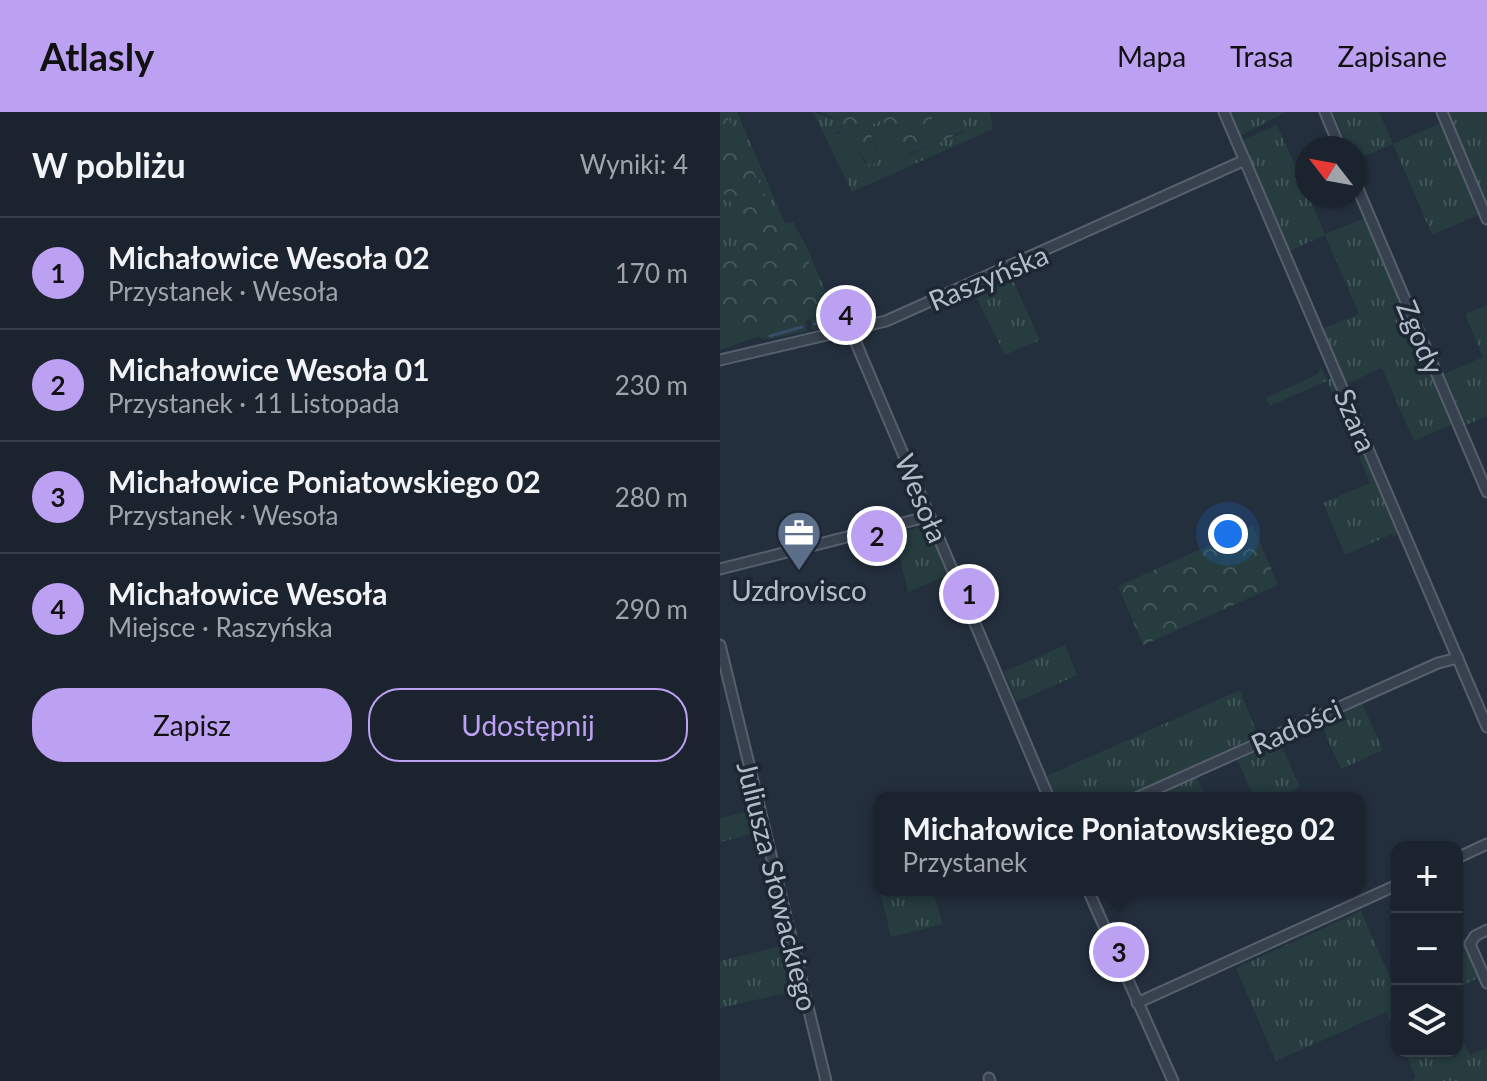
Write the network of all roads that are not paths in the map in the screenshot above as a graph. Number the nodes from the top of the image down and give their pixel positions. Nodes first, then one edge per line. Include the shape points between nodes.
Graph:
1 (1224, 112) edge
2 (1325, 112) edge
3 (1442, 112) edge
4 (1335, 136) edge
5 (1245, 160) junction
6 (1366, 208) edge
7 (1487, 219) edge
8 (851, 331) junction
9 (720, 360) edge
10 (1487, 492) edge
11 (930, 516) junction
12 (720, 569) edge
13 (720, 645) edge
14 (1458, 658) junction
15 (1487, 727) edge
16 (1046, 792) edge
17 (1149, 792) edge
18 (1487, 844) edge
19 (1463, 855) edge
20 (1391, 888) edge
21 (1091, 896) edge
22 (1487, 930) edge
23 (1487, 983) edge
24 (1137, 1003) junction
25 (826, 1081) edge
26 (1173, 1081) edge

1 - 5 street, Szara
2 - 4 street
3 - 7 street
5 - 8 street, Raszyńska via 1020,264
5 - 14 street, Szara
6 - 10 street, Zgody
8 - 9 street, Raszyńska
8 - 11 street, Wesoła
11 - 12 street
11 - 16 street, Wesoła
13 - 25 street, Juliusza Słowackiego
14 - 15 street, Szara
14 - 17 street, Radości
18 - 19 street
20 - 24 street
21 - 24 street
22 - 23 street via 1470,943
24 - 26 street

